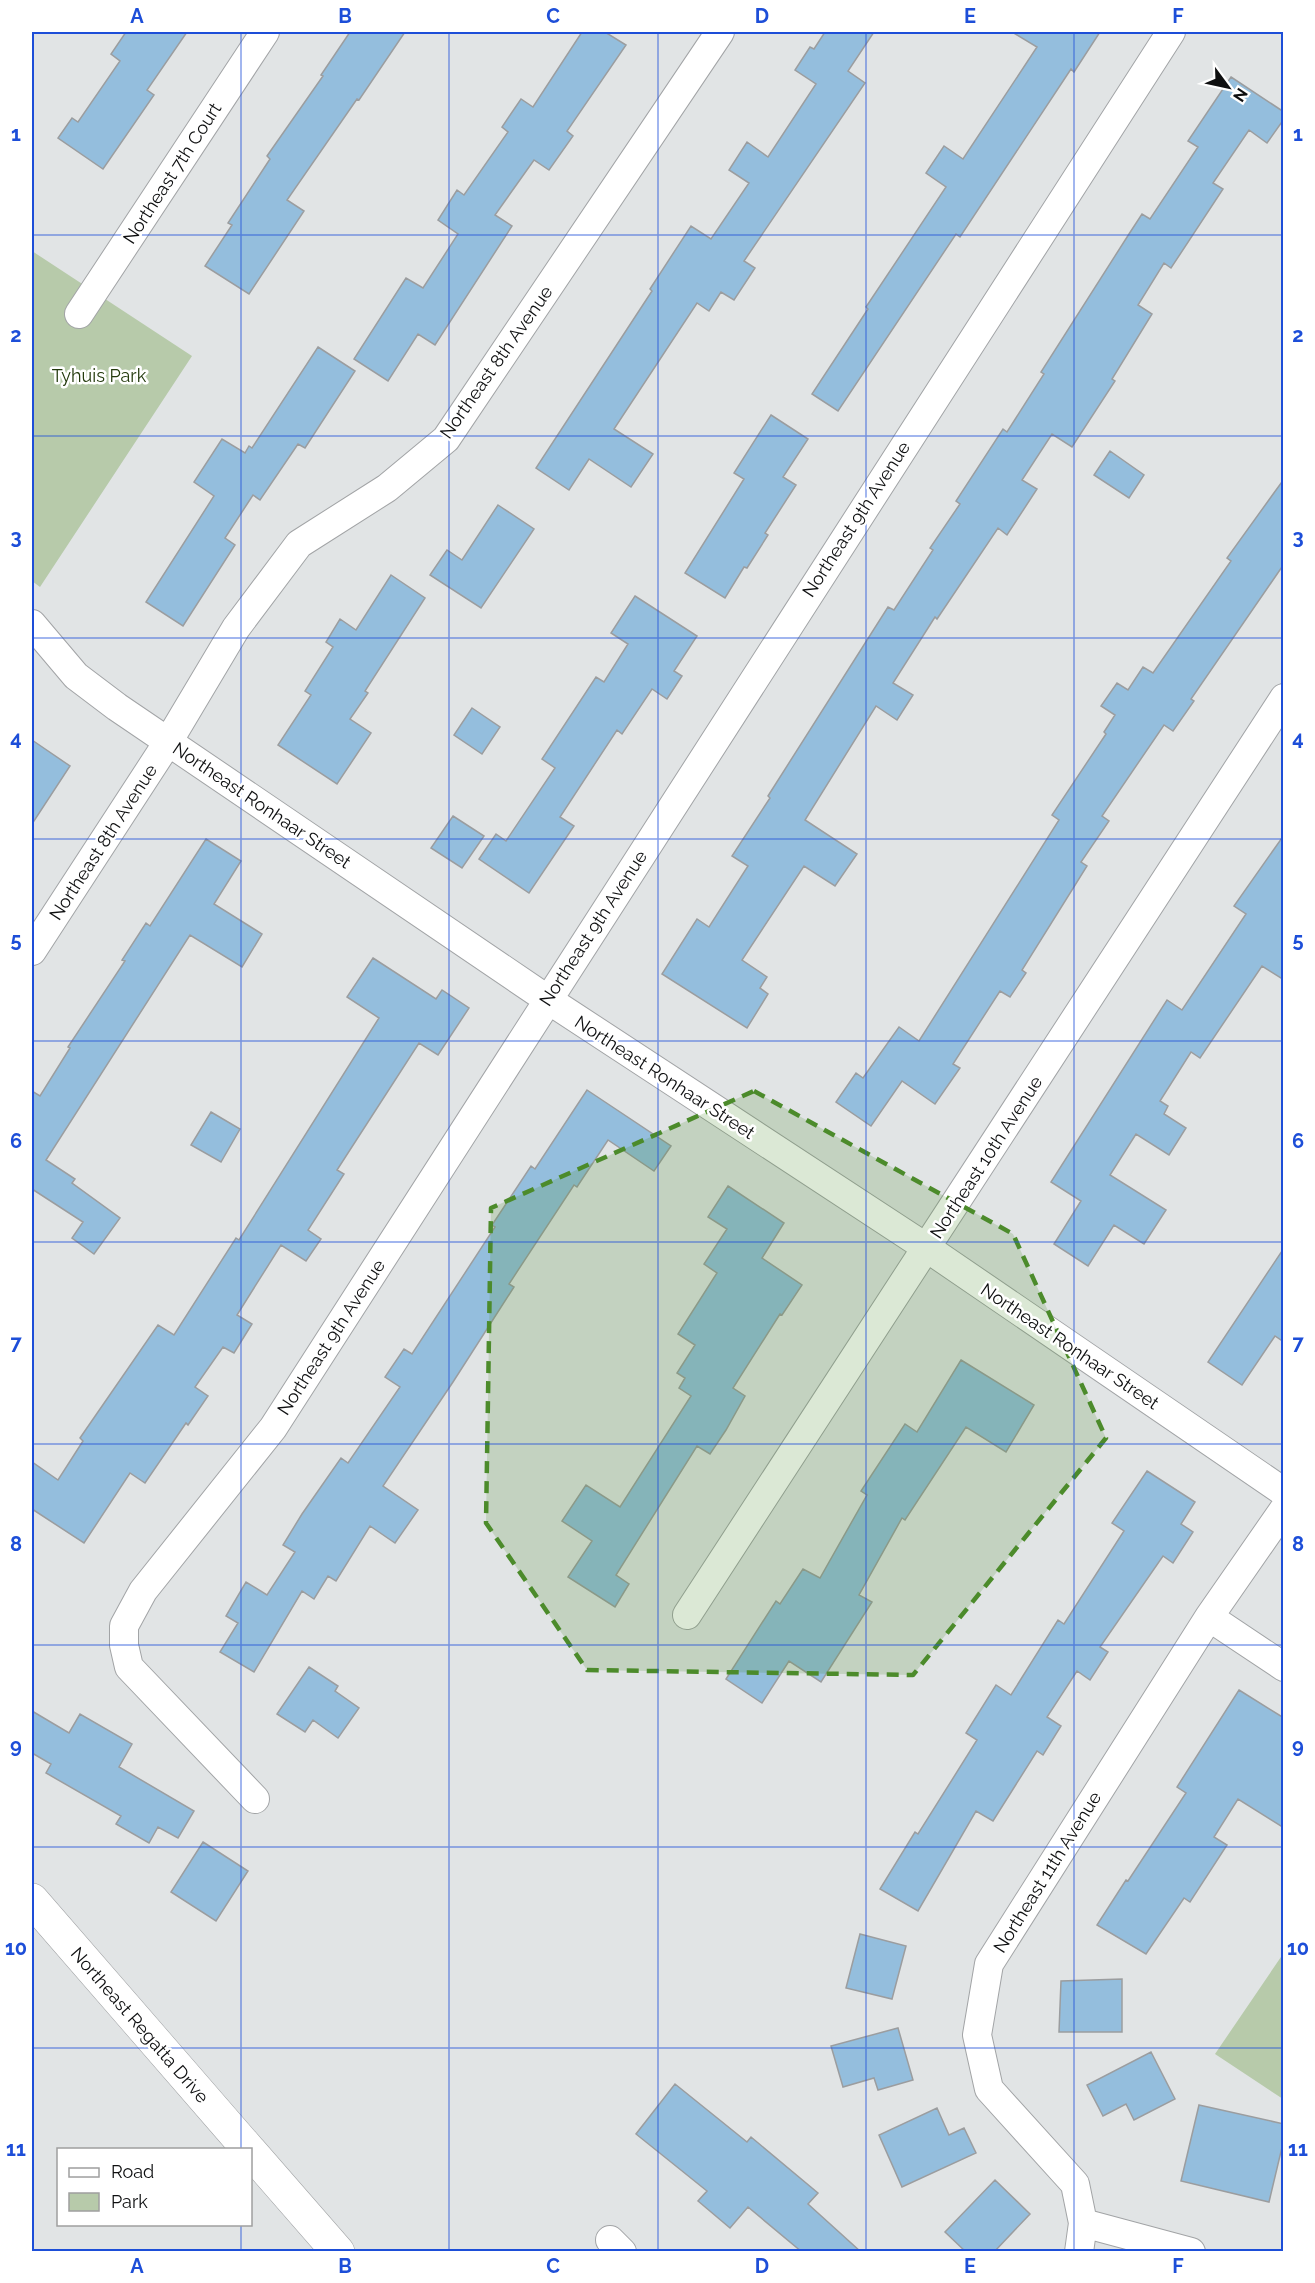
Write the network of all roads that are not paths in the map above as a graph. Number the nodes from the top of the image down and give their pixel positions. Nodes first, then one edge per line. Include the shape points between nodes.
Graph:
1 (265, 32) edge
2 (720, 32) edge
3 (1171, 32) edge
4 (79, 314) dead end
5 (32, 624) edge
6 (1284, 698) edge
7 (168, 742) junction
8 (32, 951) edge
9 (547, 999) junction
10 (927, 1248) junction
11 (1284, 1492) edge
12 (1284, 1509) edge
13 (687, 1615) dead end
14 (1209, 1617) junction
15 (1284, 1667) edge
16 (255, 1799) dead end
17 (32, 1900) edge
18 (248, 2148) edge
19 (252, 2152) edge
20 (1083, 2223) junction
21 (338, 2252) edge
22 (1079, 2252) edge
23 (1191, 2252) edge

1 - 4 street, Northeast 7th Court
2 - 7 street, Northeast 8th Avenue via 446,439 387,488 299,544 236,628
3 - 9 street, Northeast 9th Avenue
5 - 7 street, Northeast Ronhaar Street via 76,676
6 - 10 street, Northeast 10th Avenue
7 - 8 street, Northeast 8th Avenue
7 - 9 street, Northeast Ronhaar Street
9 - 10 street, Northeast Ronhaar Street
9 - 16 street, Northeast 9th Avenue via 273,1428 143,1591 124,1626 129,1667
10 - 11 street, Northeast Ronhaar Street
10 - 13 street, Northeast 10th Avenue
12 - 14 street, Northeast 11th Avenue
14 - 15 street
14 - 20 street, Northeast 11th Avenue via 989,1964 977,2035 989,2089 1075,2184
17 - 18 main road, Northeast Regatta Drive
19 - 21 main road, Northeast Regatta Drive
20 - 22 street, Northeast 11th Avenue
20 - 23 street

